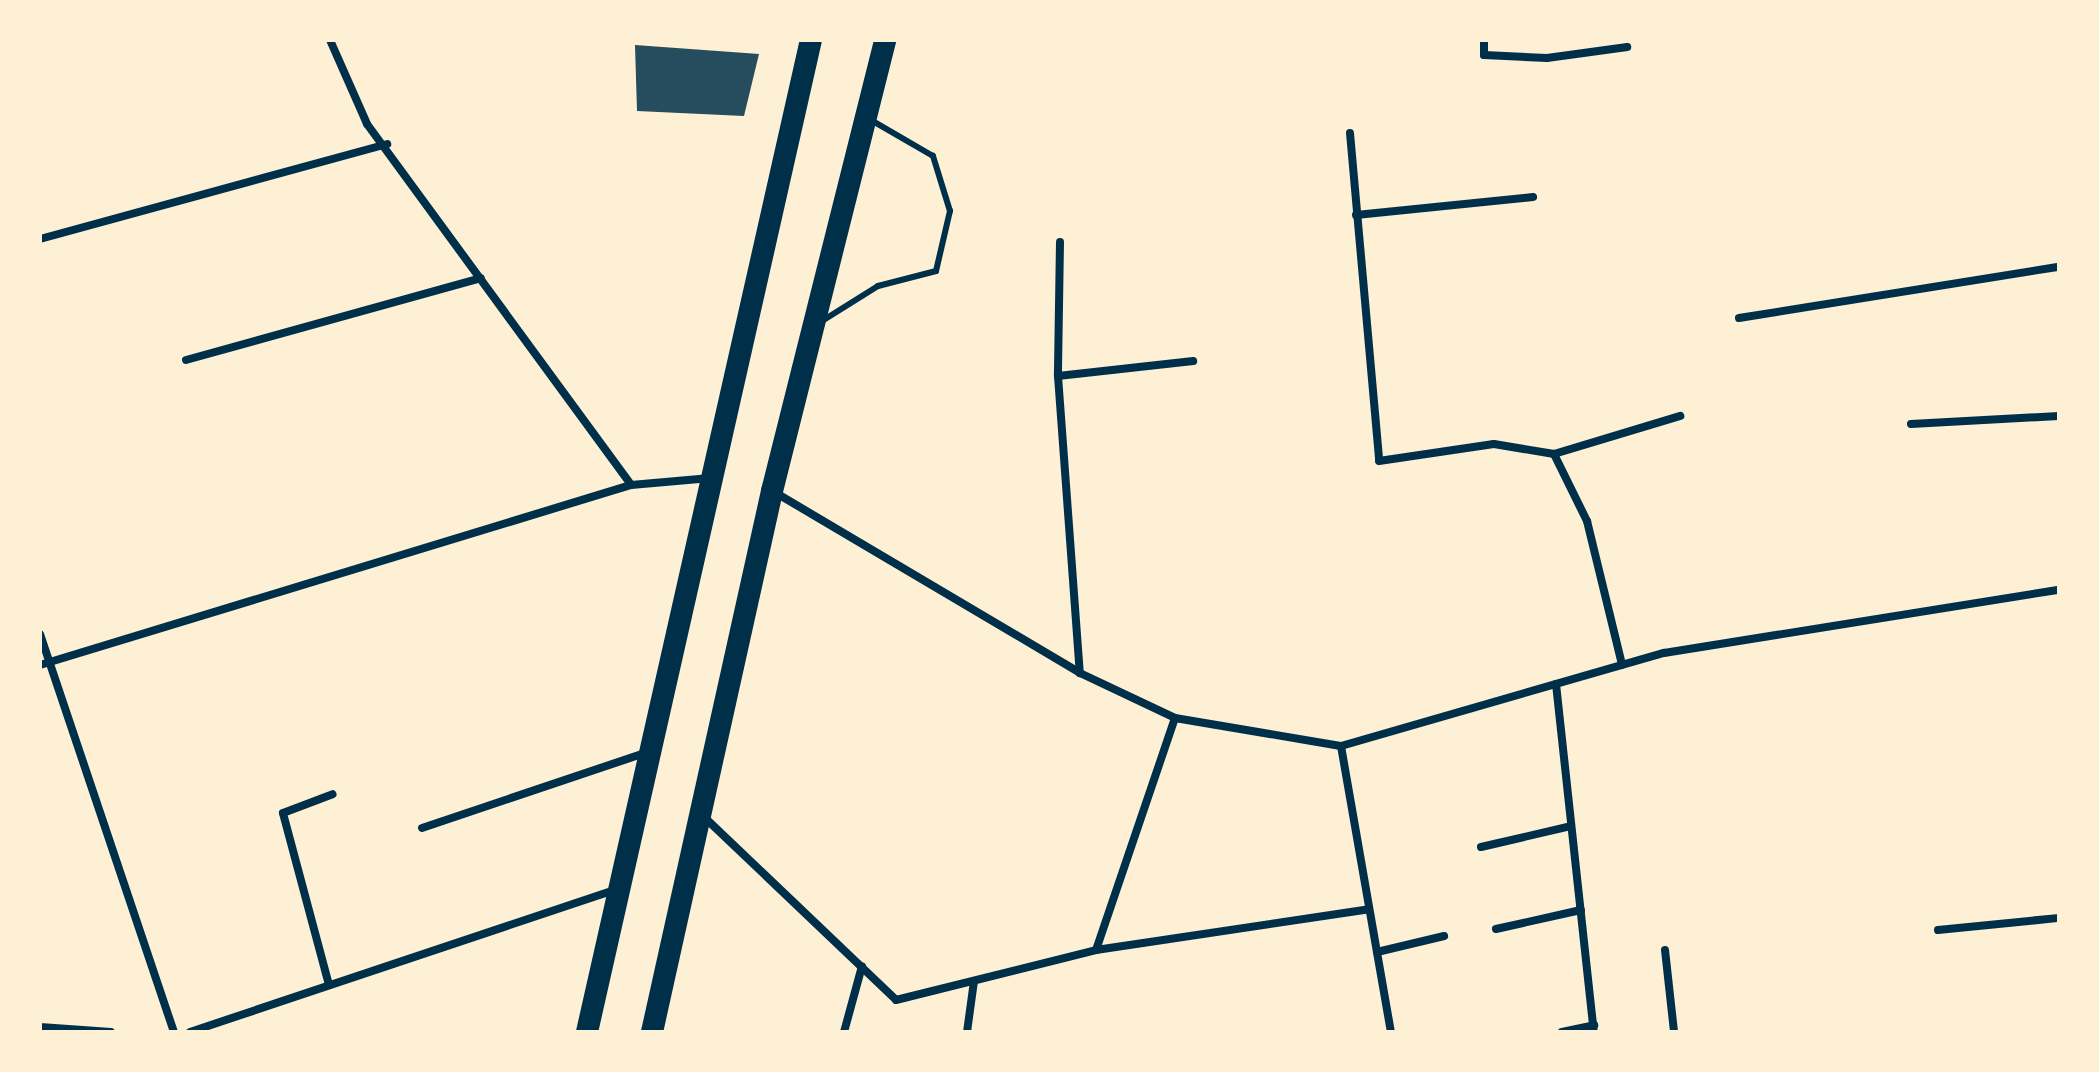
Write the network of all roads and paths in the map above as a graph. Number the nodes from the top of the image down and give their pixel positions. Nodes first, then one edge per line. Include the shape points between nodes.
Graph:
1 (330, 40) edge
2 (811, 40) edge
3 (885, 40) edge
4 (1484, 40) edge
5 (1627, 47) dead end
6 (866, 117) junction
7 (1350, 133) dead end
8 (387, 144) junction
9 (1533, 197) dead end
10 (1356, 215) junction
11 (40, 239) edge
12 (1060, 242) dead end
13 (2059, 267) edge
14 (481, 278) junction
15 (1739, 318) dead end
16 (808, 335) junction
17 (186, 360) dead end
18 (1193, 361) dead end
19 (1058, 376) junction
20 (1680, 416) dead end
21 (2059, 416) edge
22 (1911, 424) dead end
23 (1554, 454) junction
24 (712, 477) junction
25 (631, 485) junction
26 (772, 491) junction
27 (2059, 590) edge
28 (40, 634) edge
29 (50, 662) junction
30 (40, 665) edge
31 (1622, 665) junction
32 (1080, 673) junction
33 (1556, 684) junction
34 (1175, 718) junction
35 (1341, 746) junction
36 (650, 752) junction
37 (333, 794) dead end
38 (701, 814) junction
39 (1571, 826) junction
40 (422, 828) dead end
41 (1481, 847) dead end
42 (619, 888) junction
43 (1369, 909) junction
44 (1581, 910) junction
45 (2059, 918) edge
46 (1496, 929) dead end
47 (1938, 930) dead end
48 (1444, 936) dead end
49 (1096, 950) junction
50 (1665, 950) dead end
51 (1377, 952) junction
52 (862, 966) junction
53 (974, 981) junction
54 (329, 985) junction
55 (40, 1027) edge
56 (1594, 1029) edge
57 (111, 1032) edge
58 (174, 1032) edge
59 (190, 1032) edge
60 (587, 1032) edge
61 (652, 1032) edge
62 (844, 1032) edge
63 (967, 1032) edge
64 (1391, 1032) edge
65 (1562, 1032) edge
66 (1674, 1032) edge

1 - 8 street via 367,124
2 - 24 highway
3 - 6 highway
4 - 5 street via 1484,55 1547,58
6 - 16 highway
6 - 16 lane via 933,156 950,211 936,271 878,286 835,308
7 - 10 street
8 - 11 street
8 - 14 street
9 - 10 street
10 - 23 street via 1379,461 1494,444
12 - 19 street
13 - 15 street
14 - 17 street
14 - 25 street
16 - 26 highway
18 - 19 street
19 - 32 street
20 - 23 street
21 - 22 street
23 - 31 street via 1587,521
24 - 25 street
24 - 36 highway
25 - 29 street
26 - 32 street
26 - 38 highway
27 - 31 street
28 - 29 street
29 - 30 street
29 - 58 street
31 - 33 street
32 - 34 street
33 - 35 street
33 - 39 street
34 - 35 street
34 - 49 street
35 - 43 street
36 - 40 street
36 - 42 highway
37 - 54 street via 283,813
38 - 52 street
38 - 61 highway
39 - 41 street
39 - 44 street
42 - 54 street
42 - 60 highway
43 - 49 street
43 - 51 street
44 - 46 street
44 - 56 street
45 - 47 street
48 - 51 street
49 - 53 street
50 - 66 street
51 - 64 street
52 - 53 street via 896,1000
52 - 62 street
53 - 63 street
54 - 59 street
55 - 57 street
56 - 65 street

